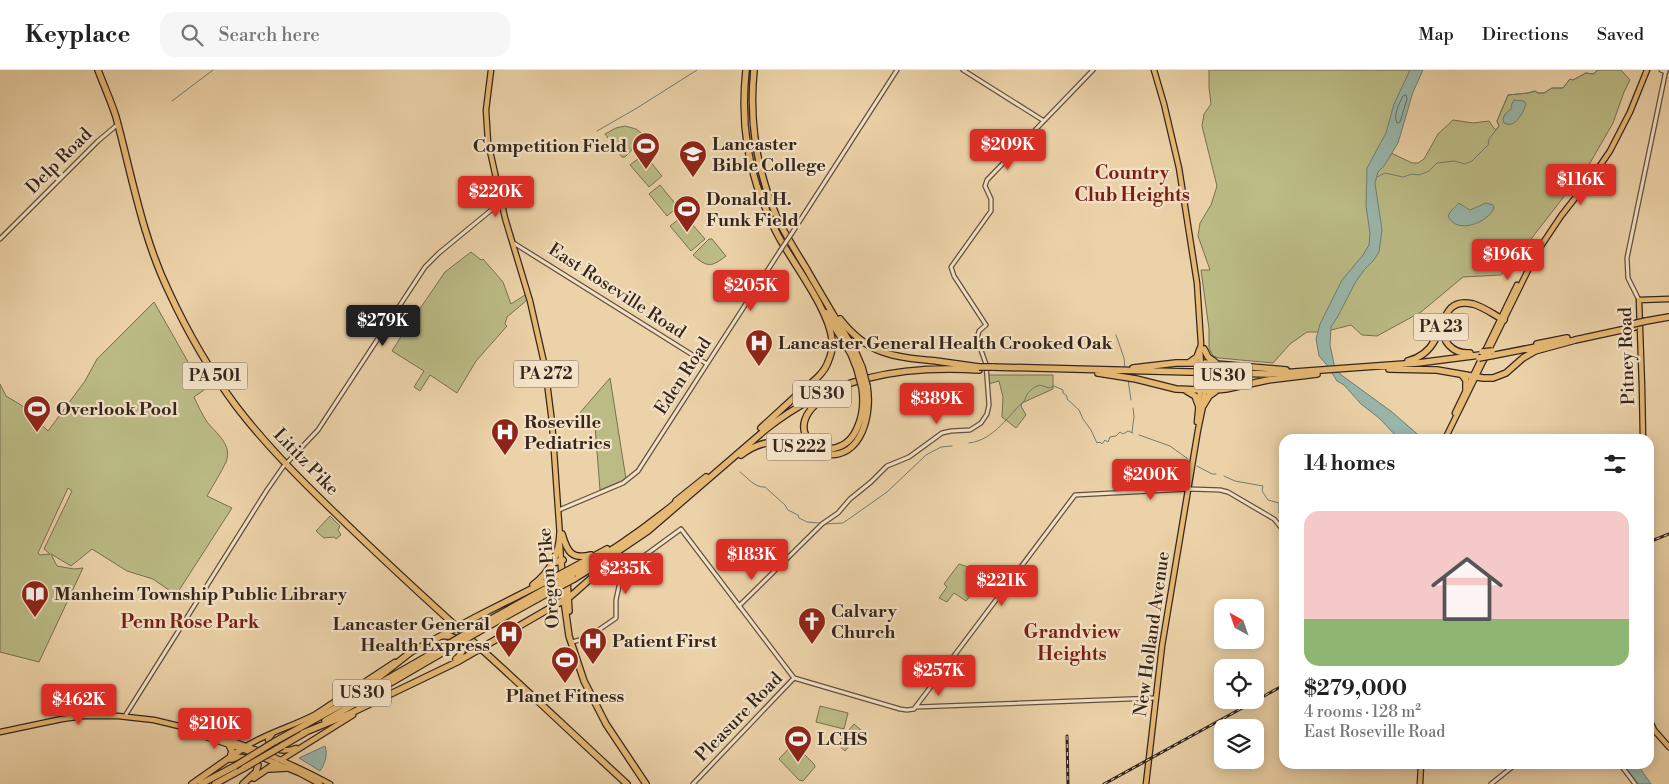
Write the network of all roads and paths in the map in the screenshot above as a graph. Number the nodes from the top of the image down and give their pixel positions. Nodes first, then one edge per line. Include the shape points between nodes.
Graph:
1 (98, 70) edge
2 (491, 70) edge
3 (746, 70) edge
4 (754, 70) edge
5 (897, 70) edge
6 (963, 70) edge
7 (1092, 70) edge
8 (1154, 70) edge
9 (1647, 70) edge
10 (1661, 70) edge
11 (1666, 71) edge
12 (1044, 121) junction
13 (117, 125) junction
14 (501, 202) junction
15 (0, 239) edge
16 (511, 242) junction
17 (804, 264) junction
18 (815, 297) junction
19 (1669, 299) edge
20 (1639, 300) junction
21 (1668, 318) edge
22 (1502, 320) junction
23 (1634, 326) junction
24 (1579, 339) junction
25 (1202, 347) junction
26 (1491, 353) junction
27 (1480, 355) junction
28 (1188, 363) junction
29 (1217, 363) junction
30 (707, 364) junction
31 (1203, 365) junction
32 (1382, 367) junction
33 (860, 368) junction
34 (979, 369) junction
35 (992, 369) junction
36 (1316, 371) junction
37 (895, 372) junction
38 (1126, 372) junction
39 (1460, 374) junction
40 (1474, 377) junction
41 (865, 387) junction
42 (1184, 390) junction
43 (1218, 390) junction
44 (1466, 390) junction
45 (1203, 391) junction
46 (1201, 406) junction
47 (1451, 424) junction
48 (1446, 434) edge
49 (1642, 434) edge
50 (747, 442) junction
51 (725, 461) junction
52 (286, 464) junction
53 (1188, 489) junction
54 (694, 492) junction
55 (559, 510) junction
56 (1279, 525) edge
57 (648, 531) junction
58 (561, 534) junction
59 (614, 546) junction
60 (563, 560) junction
61 (551, 565) junction
62 (573, 573) junction
63 (557, 582) junction
64 (579, 590) junction
65 (510, 599) junction
66 (566, 599) junction
67 (740, 606) junction
68 (546, 611) junction
69 (568, 612) junction
70 (441, 614) junction
71 (476, 617) junction
72 (457, 628) junction
73 (438, 638) junction
74 (572, 642) junction
75 (451, 645) junction
76 (482, 650) junction
77 (411, 652) junction
78 (447, 667) junction
79 (794, 678) junction
80 (1155, 698) junction
81 (379, 699) junction
82 (347, 702) junction
83 (916, 707) junction
84 (125, 716) junction
85 (1654, 730) edge
86 (0, 732) edge
87 (197, 732) junction
88 (274, 732) junction
89 (303, 734) junction
90 (256, 740) junction
91 (238, 742) junction
92 (308, 743) junction
93 (229, 745) junction
94 (245, 747) junction
95 (1669, 747) edge
96 (296, 751) junction
97 (228, 760) junction
98 (279, 761) junction
99 (235, 766) junction
100 (298, 767) junction
101 (244, 768) junction
102 (287, 768) junction
103 (1422, 769) edge
104 (1510, 769) edge
105 (1624, 769) edge
106 (264, 772) junction
107 (192, 784) edge
108 (201, 784) edge
109 (208, 784) edge
110 (215, 784) edge
111 (221, 784) edge
112 (243, 784) edge
113 (320, 784) edge
114 (330, 784) edge
115 (626, 784) edge
116 (646, 784) edge
117 (693, 784) edge
118 (1146, 784) edge
119 (1421, 784) edge
120 (1491, 784) edge
121 (1635, 784) edge

1 - 13 highway, Lititz Pike / PA 501
2 - 14 main road, Oregon Pike / PA 272 via 486,126
3 - 18 highway, US 222 via 745,125 756,184 779,238
4 - 17 highway via 753,129 763,180 781,226
5 - 30 street, Eden Road, bridge
6 - 12 street
7 - 12 street
8 - 25 main road, New Holland Avenue via 1178,160 1196,276
9 - 22 main road via 1621,131 1597,170 1537,252
10 - 11 street
11 - 20 street, Pitney Road via 1627,258 1628,278
12 - 67 street via 987,180 985,186 992,202 991,211 951,268 986,325 979,331 977,339 986,364 986,416 973,429 945,432 887,466 822,524
13 - 15 street, Delp Road
13 - 52 highway, Lititz Pike / PA 501 via 148,242 169,292 226,392
14 - 16 main road, Oregon Pike / PA 272
14 - 52 street via 429,262 312,438
16 - 30 street, East Roseville Road
16 - 55 main road, Oregon Pike / PA 272 via 530,301 545,367
17 - 33 highway via 856,353
17 - 34 highway via 843,324 874,349 902,358
18 - 33 highway
18 - 50 highway, US 222 via 831,335 828,364
19 - 20 main road
20 - 49 main road, Pitney Road
21 - 23 highway, US 30, bridge
22 - 27 highway via 1469,305 1454,308 1445,318 1443,333 1451,348 1464,354
22 - 32 highway, PA 23 via 1475,304 1457,305 1445,316 1436,340 1422,355
22 - 40 main road
23 - 24 highway, US 30
23 - 26 highway, US 30
24 - 26 highway, US 30
24 - 40 highway via 1535,351 1498,376
25 - 28 highway via 1197,357
25 - 29 highway
25 - 31 main road, New Holland Avenue
26 - 27 highway, US 30, bridge
27 - 32 highway, US 30
28 - 31 highway
28 - 38 highway
29 - 31 highway
29 - 36 highway
30 - 55 street, Eden Road via 636,473 623,483
31 - 45 main road, New Holland Avenue, bridge
32 - 36 highway, US 30
32 - 39 highway
33 - 41 highway, bridge
34 - 35 highway, US 30, bridge
34 - 37 highway, US 30
34 - 50 highway, US 30 via 900,369 850,380 797,404
35 - 38 highway, US 30
35 - 38 highway, US 30
36 - 38 highway, US 30 via 1246,374
36 - 43 highway
37 - 41 highway via 838,390 810,409 804,426 814,445 832,448 852,438 862,414
37 - 54 highway, US 30 via 850,383 800,405 765,430
38 - 42 highway
39 - 40 highway
39 - 44 highway via 1466,380
40 - 44 main road
40 - 47 main road
41 - 54 highway, US 222 via 869,406 866,423 858,439 848,449 827,454 787,443 759,445 735,459
42 - 45 highway
42 - 46 highway via 1193,395
43 - 45 highway
43 - 46 highway via 1210,394
44 - 47 main road
45 - 46 main road, New Holland Avenue
46 - 53 main road, New Holland Avenue
47 - 48 main road
50 - 51 highway, US 30
51 - 59 highway
51 - 62 highway, US 30 via 639,532
52 - 70 highway, Lititz Pike / PA 501
52 - 84 street
53 - 56 street via 1224,490
53 - 80 main road, New Holland Avenue
53 - 83 street via 1074,495
54 - 57 highway, US 30
55 - 58 main road, Oregon Pike / PA 272
57 - 62 highway, US 30 via 614,554
57 - 64 highway
58 - 59 highway via 566,548 576,556 592,555
58 - 60 main road, Oregon Pike / PA 272
58 - 61 highway
59 - 62 highway
60 - 61 highway
60 - 66 highway, Oregon Pike / PA 272
61 - 65 highway via 537,582
62 - 63 highway, US 30, bridge
63 - 65 highway
63 - 75 highway, US 30, bridge
64 - 66 highway
64 - 69 highway
65 - 71 highway
66 - 68 highway
66 - 69 highway, Oregon Pike / PA 272
67 - 74 street via 680,529 628,567 617,595 616,618 587,638
67 - 79 street
68 - 69 highway via 560,606
68 - 76 highway
69 - 74 highway, Oregon Pike
70 - 71 highway via 457,621
70 - 72 highway, Lititz Pike / PA 501
70 - 73 highway via 446,627
71 - 72 highway
72 - 73 highway
72 - 76 highway, Lititz Pike
73 - 77 highway
73 - 78 highway via 453,637 463,647 461,654
74 - 116 highway, Oregon Pike via 598,712
75 - 82 highway, US 30
75 - 89 highway, US 30
76 - 78 highway
76 - 115 highway, Lititz Pike
77 - 82 highway
77 - 88 main road via 316,714
78 - 81 highway
79 - 83 street, Pleasure Road via 900,709
79 - 117 street, Pleasure Road
80 - 83 street, Pleasure Road
80 - 118 main road, New Holland Avenue
81 - 89 highway
81 - 92 main road
82 - 99 highway, US 30, bridge
84 - 86 main road via 71,717
84 - 87 main road via 164,722
85 - 95 main road
87 - 91 main road
87 - 93 main road
88 - 90 main road
88 - 92 main road via 268,743 278,750 289,751
89 - 101 highway, US 30, bridge
90 - 91 main road
90 - 94 main road
91 - 94 main road
92 - 96 main road
93 - 94 main road
93 - 97 highway via 232,753
94 - 97 highway
94 - 98 main road
96 - 98 main road
96 - 100 main road via 293,758
97 - 107 highway
97 - 112 highway via 245,757 256,762 256,772
98 - 100 main road
98 - 102 main road
98 - 106 highway
99 - 108 highway, US 30
99 - 109 highway
100 - 114 main road
101 - 110 highway, US 30
101 - 111 highway
102 - 106 highway
102 - 113 main road
103 - 119 main road
104 - 120 street
105 - 121 street
106 - 112 highway

